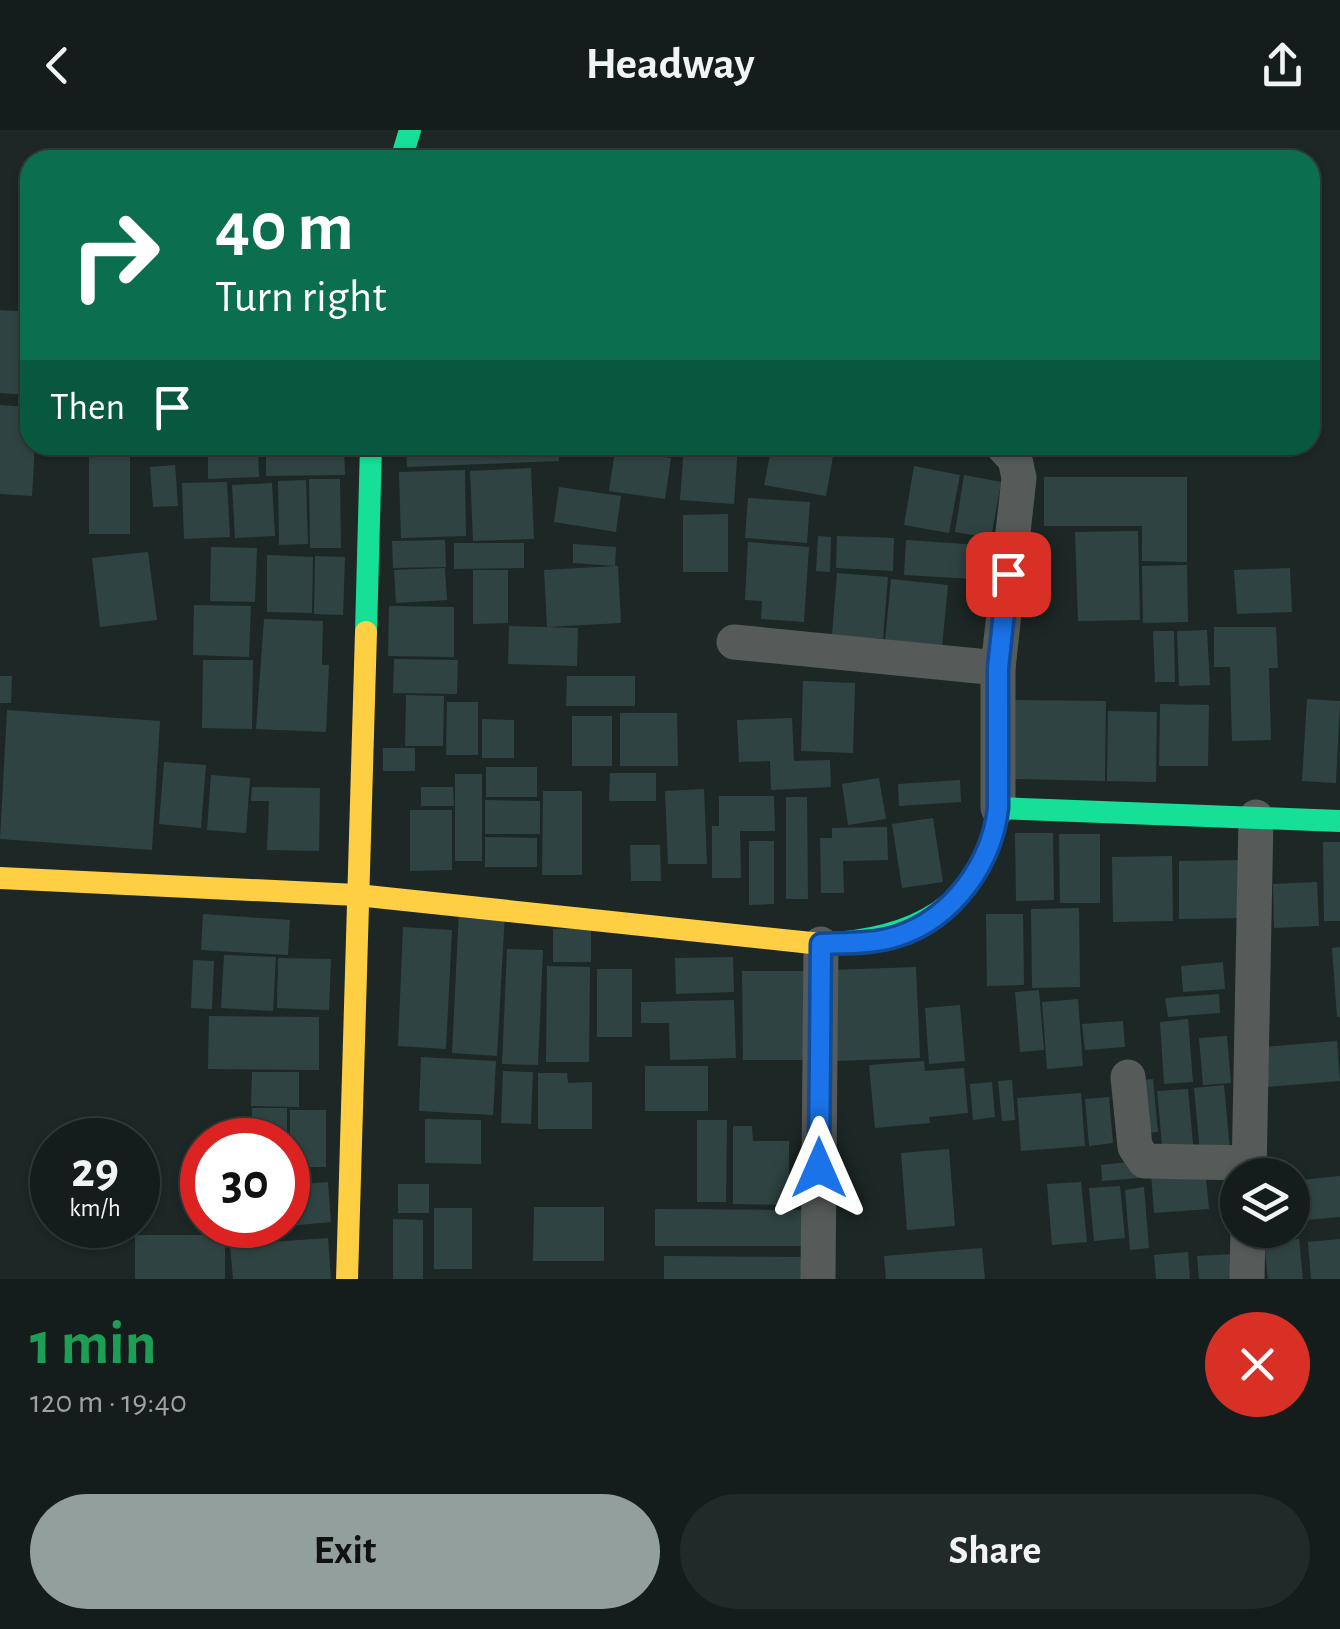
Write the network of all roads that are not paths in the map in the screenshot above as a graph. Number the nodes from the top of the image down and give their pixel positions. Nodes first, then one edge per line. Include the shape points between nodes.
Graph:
1 (371, 455) edge
2 (1011, 455) edge
3 (734, 642) dead end
4 (998, 668) junction
5 (998, 808) junction
6 (1256, 817) junction
7 (1340, 821) edge
8 (0, 878) edge
9 (357, 895) junction
10 (821, 944) junction
11 (1128, 1077) dead end
12 (1249, 1158) edge
13 (1220, 1167) edge
14 (1248, 1248) edge
15 (347, 1279) edge
16 (818, 1279) edge
17 (1247, 1279) edge

1 - 9 street
2 - 4 street via 1019,478
3 - 4 street
4 - 5 street
5 - 6 street
5 - 10 street via 996,828 974,873 936,917 898,936
6 - 7 street
6 - 12 street
8 - 9 street
9 - 10 street
9 - 15 street
10 - 16 street
11 - 13 street via 1135,1147 1145,1162
14 - 17 street

